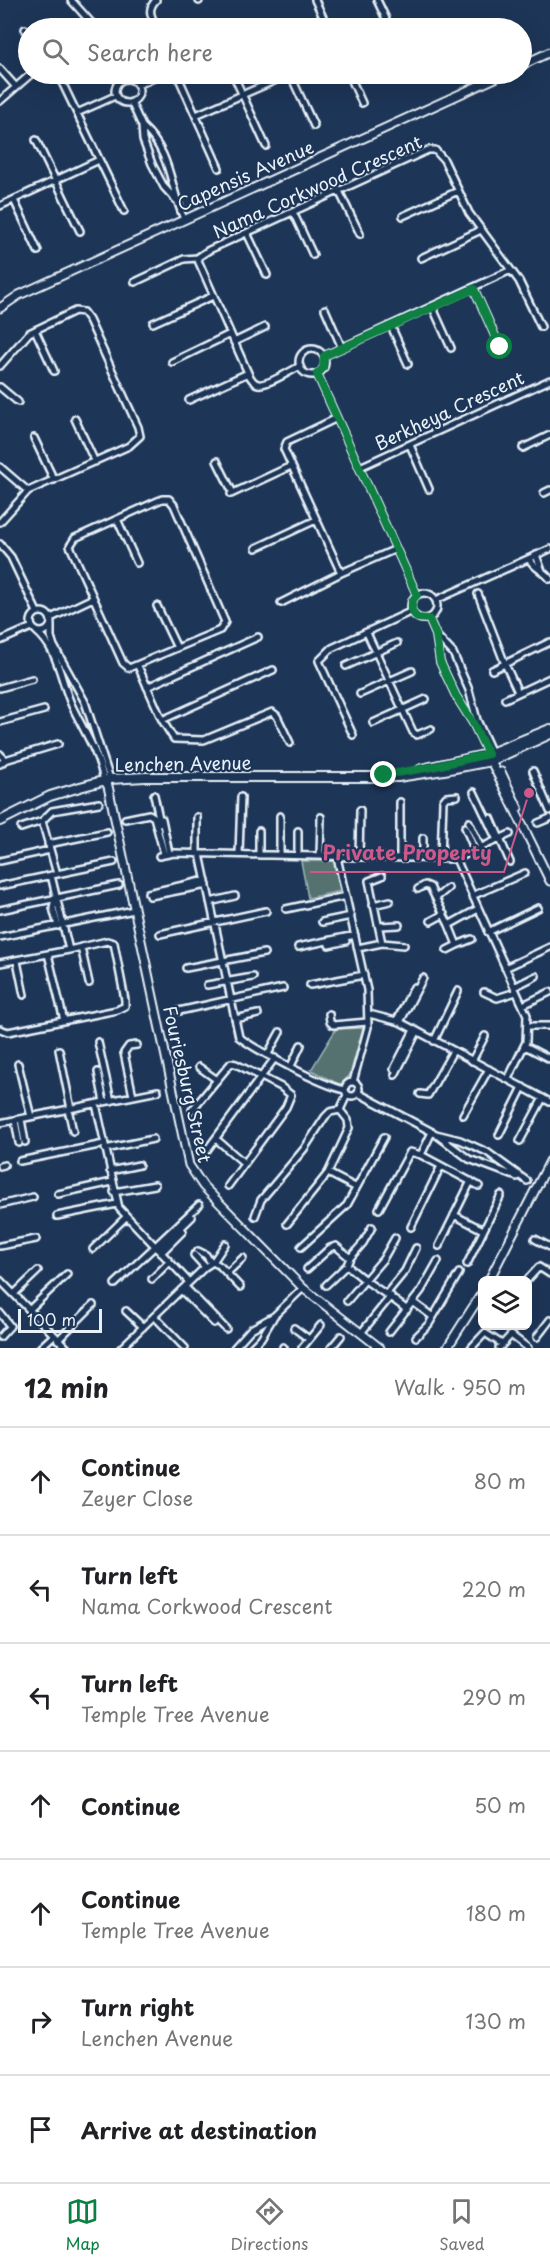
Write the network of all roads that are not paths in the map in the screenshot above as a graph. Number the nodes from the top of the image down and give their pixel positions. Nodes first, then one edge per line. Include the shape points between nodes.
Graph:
1 (71, 0) edge
2 (315, 0) edge
3 (377, 0) edge
4 (151, 2) edge
5 (87, 18) edge
6 (153, 18) edge
7 (323, 18) edge
8 (385, 18) edge
9 (550, 52) edge
10 (532, 60) edge
11 (0, 69) edge
12 (19, 84) edge
13 (63, 84) edge
14 (116, 84) edge
15 (182, 84) edge
16 (238, 84) edge
17 (268, 84) edge
18 (295, 84) edge
19 (353, 84) edge
20 (482, 84) edge
21 (138, 85) edge
22 (16, 87) junction
23 (243, 95) junction
24 (115, 96) junction
25 (0, 101) edge
26 (131, 102) junction
27 (362, 103) dead end
28 (77, 113) junction
29 (196, 115) junction
30 (142, 126) junction
31 (314, 126) dead end
32 (36, 140) dead end
33 (266, 146) dead end
34 (99, 160) junction
35 (219, 168) dead end
36 (55, 180) junction
37 (339, 191) junction
38 (458, 191) junction
39 (14, 200) junction
40 (176, 200) junction
41 (0, 206) edge
42 (124, 211) dead end
43 (293, 212) junction
44 (403, 216) dead end
45 (184, 219) junction
46 (481, 230) junction
47 (80, 231) dead end
48 (247, 233) junction
49 (360, 234) dead end
50 (38, 251) dead end
51 (313, 255) dead end
52 (197, 258) junction
53 (421, 258) dead end
54 (511, 270) junction
55 (267, 274) dead end
56 (135, 282) dead end
57 (474, 289) junction
58 (213, 296) junction
59 (0, 308) edge
60 (433, 308) junction
61 (325, 309) dead end
62 (153, 323) dead end
63 (392, 326) junction
64 (265, 327) dead end
65 (541, 327) dead end
66 (35, 330) junction
67 (230, 334) junction
68 (234, 342) junction
69 (500, 347) dead end
70 (342, 348) junction
71 (451, 348) dead end
72 (324, 356) junction
73 (172, 362) dead end
74 (408, 364) dead end
75 (0, 366) edge
76 (300, 366) junction
77 (54, 371) dead end
78 (248, 373) junction
79 (317, 374) junction
80 (550, 380) edge
81 (0, 387) edge
82 (189, 400) dead end
83 (18, 402) dead end
84 (337, 418) junction
85 (75, 419) dead end
86 (550, 435) edge
87 (34, 438) dead end
88 (410, 444) junction
89 (523, 448) dead end
90 (217, 461) dead end
91 (95, 462) junction
92 (291, 466) junction
93 (0, 467) edge
94 (360, 467) junction
95 (54, 480) junction
96 (429, 489) dead end
97 (28, 491) junction
98 (117, 519) junction
99 (316, 520) junction
100 (0, 522) edge
101 (0, 544) edge
102 (256, 548) dead end
103 (396, 549) junction
104 (550, 549) edge
105 (536, 555) junction
106 (529, 559) junction
107 (137, 562) dead end
108 (542, 571) junction
109 (341, 573) junction
110 (550, 579) edge
111 (478, 594) dead end
112 (417, 595) junction
113 (93, 598) junction
114 (436, 600) junction
115 (281, 603) dead end
116 (157, 606) dead end
117 (412, 611) junction
118 (37, 612) junction
119 (51, 618) junction
120 (429, 619) junction
121 (51, 626) junction
122 (34, 629) junction
123 (367, 633) junction
124 (436, 635) junction
125 (258, 637) dead end
126 (0, 641) edge
127 (550, 642) edge
128 (397, 643) dead end
129 (177, 648) junction
130 (376, 652) junction
131 (456, 663) junction
132 (505, 664) junction
133 (138, 666) junction
134 (346, 666) dead end
135 (444, 669) junction
136 (273, 670) dead end
137 (412, 670) dead end
138 (492, 670) dead end
139 (550, 678) edge
140 (464, 679) junction
141 (32, 680) dead end
142 (390, 681) junction
143 (451, 686) junction
144 (147, 687) junction
145 (0, 688) edge
146 (518, 692) junction
147 (360, 694) dead end
148 (426, 699) dead end
149 (505, 699) dead end
150 (85, 702) junction
151 (72, 707) junction
152 (44, 710) dead end
153 (402, 710) junction
154 (162, 720) junction
155 (0, 722) edge
156 (373, 723) dead end
157 (431, 729) dead end
158 (550, 729) edge
159 (550, 734) edge
160 (353, 735) dead end
161 (290, 743) dead end
162 (58, 744) dead end
163 (0, 754) edge
164 (492, 756) junction
165 (2, 762) edge
166 (533, 771) dead end
167 (107, 781) junction
168 (474, 792) dead end
169 (154, 795) dead end
170 (457, 796) dead end
171 (241, 797) dead end
172 (99, 803) dead end
173 (401, 804) dead end
174 (160, 808) dead end
175 (360, 810) dead end
176 (550, 811) edge
177 (280, 816) dead end
178 (440, 816) dead end
179 (197, 817) dead end
180 (321, 817) dead end
181 (491, 818) dead end
182 (550, 818) edge
183 (125, 819) dead end
184 (42, 820) junction
185 (0, 821) edge
186 (538, 823) dead end
187 (467, 825) dead end
188 (21, 828) dead end
189 (324, 828) dead end
190 (259, 831) dead end
191 (298, 831) dead end
192 (107, 832) dead end
193 (510, 834) dead end
194 (423, 838) dead end
195 (499, 840) junction
196 (49, 847) junction
197 (478, 849) junction
198 (164, 854) junction
199 (199, 854) junction
200 (239, 854) junction
201 (259, 855) junction
202 (280, 855) junction
203 (298, 855) junction
204 (322, 855) junction
205 (359, 856) junction
206 (337, 857) junction
207 (401, 857) junction
208 (423, 858) junction
209 (440, 858) junction
210 (456, 860) junction
211 (0, 861) edge
212 (114, 862) dead end
213 (510, 862) dead end
214 (525, 873) dead end
215 (54, 875) junction
216 (382, 876) dead end
217 (550, 881) edge
218 (207, 884) junction
219 (119, 885) dead end
220 (0, 886) edge
221 (448, 888) dead end
222 (418, 889) dead end
223 (185, 892) dead end
224 (149, 894) dead end
225 (235, 896) dead end
226 (346, 896) junction
227 (472, 896) junction
228 (55, 898) junction
229 (436, 898) junction
230 (390, 901) dead end
231 (210, 902) junction
232 (373, 905) junction
233 (538, 908) dead end
234 (286, 909) dead end
235 (478, 909) junction
236 (0, 910) edge
237 (134, 910) junction
238 (266, 911) dead end
239 (444, 914) junction
240 (351, 916) junction
241 (431, 921) dead end
242 (214, 922) junction
243 (322, 922) dead end
244 (61, 925) junction
245 (399, 925) dead end
246 (449, 925) junction
247 (379, 926) junction
248 (488, 932) junction
249 (160, 934) dead end
250 (0, 937) edge
251 (356, 937) junction
252 (472, 939) dead end
253 (382, 943) junction
254 (329, 945) dead end
255 (404, 945) dead end
256 (457, 945) junction
257 (81, 947) junction
258 (298, 947) dead end
259 (550, 947) edge
260 (358, 948) junction
261 (69, 950) junction
262 (447, 950) dead end
263 (264, 953) dead end
264 (48, 954) junction
265 (17, 961) junction
266 (223, 961) junction
267 (0, 963) edge
268 (186, 968) dead end
269 (504, 968) junction
270 (364, 975) junction
271 (253, 976) dead end
272 (536, 976) dead end
273 (420, 979) dead end
274 (227, 982) junction
275 (89, 983) dead end
276 (207, 985) dead end
277 (310, 986) dead end
278 (283, 988) dead end
279 (515, 989) junction
280 (458, 991) dead end
281 (550, 992) edge
282 (484, 993) dead end
283 (24, 995) dead end
284 (231, 1000) junction
285 (523, 1005) junction
286 (179, 1011) dead end
287 (258, 1014) dead end
288 (329, 1014) dead end
289 (369, 1014) junction
290 (235, 1019) junction
291 (64, 1021) junction
292 (398, 1021) junction
293 (368, 1022) junction
294 (528, 1026) junction
295 (550, 1026) edge
296 (0, 1029) edge
297 (416, 1031) junction
298 (280, 1032) dead end
299 (484, 1036) dead end
300 (434, 1041) junction
301 (98, 1042) dead end
302 (137, 1045) dead end
303 (301, 1045) dead end
304 (525, 1046) junction
305 (59, 1050) dead end
306 (453, 1051) junction
307 (268, 1054) junction
308 (275, 1058) junction
309 (550, 1059) edge
310 (472, 1060) junction
311 (18, 1064) dead end
312 (291, 1066) junction
313 (199, 1067) dead end
314 (489, 1070) junction
315 (98, 1072) dead end
316 (395, 1072) dead end
317 (262, 1077) junction
318 (508, 1079) junction
319 (217, 1080) junction
320 (353, 1082) junction
321 (523, 1087) junction
322 (158, 1091) dead end
323 (346, 1092) junction
324 (358, 1093) junction
325 (420, 1094) dead end
326 (133, 1096) junction
327 (543, 1098) junction
328 (107, 1101) junction
329 (550, 1102) edge
330 (96, 1104) junction
331 (70, 1109) junction
332 (192, 1110) dead end
333 (340, 1110) junction
334 (463, 1115) dead end
335 (31, 1117) junction
336 (18, 1120) junction
337 (0, 1123) edge
338 (73, 1131) dead end
339 (434, 1133) junction
340 (499, 1136) dead end
341 (384, 1137) dead end
342 (153, 1139) dead end
343 (216, 1139) junction
344 (520, 1141) dead end
345 (22, 1143) dead end
346 (105, 1147) junction
347 (487, 1152) junction
348 (204, 1154) dead end
349 (421, 1155) junction
350 (20, 1161) dead end
351 (550, 1161) edge
352 (244, 1163) junction
353 (481, 1164) junction
354 (139, 1165) dead end
355 (441, 1166) junction
356 (110, 1171) junction
357 (328, 1173) junction
358 (471, 1181) junction
359 (527, 1181) junction
360 (112, 1182) junction
361 (155, 1185) dead end
362 (228, 1186) dead end
363 (479, 1186) dead end
364 (537, 1186) junction
365 (355, 1187) junction
366 (114, 1192) junction
367 (58, 1194) dead end
368 (501, 1195) dead end
369 (33, 1197) dead end
370 (117, 1204) junction
371 (0, 1205) edge
372 (199, 1205) dead end
373 (379, 1209) dead end
374 (454, 1215) junction
375 (57, 1216) dead end
376 (255, 1216) dead end
377 (126, 1217) junction
378 (192, 1217) dead end
379 (287, 1224) dead end
380 (372, 1227) dead end
381 (411, 1227) dead end
382 (483, 1230) junction
383 (183, 1231) dead end
384 (394, 1238) dead end
385 (36, 1239) dead end
386 (535, 1239) dead end
387 (225, 1244) dead end
388 (0, 1246) edge
389 (439, 1246) dead end
390 (301, 1247) dead end
391 (550, 1247) edge
392 (416, 1248) dead end
393 (93, 1249) dead end
394 (158, 1250) junction
395 (196, 1253) dead end
396 (243, 1258) dead end
397 (350, 1258) junction
398 (169, 1262) junction
399 (438, 1262) dead end
400 (210, 1264) junction
401 (467, 1264) dead end
402 (347, 1265) junction
403 (307, 1269) dead end
404 (38, 1271) dead end
405 (227, 1273) junction
406 (459, 1273) dead end
407 (67, 1274) dead end
408 (550, 1274) edge
409 (492, 1276) edge
410 (531, 1276) edge
411 (152, 1279) dead end
412 (362, 1281) junction
413 (1, 1284) edge
414 (115, 1284) dead end
415 (326, 1285) dead end
416 (185, 1286) junction
417 (240, 1287) dead end
418 (303, 1288) junction
419 (14, 1294) junction
420 (389, 1295) junction
421 (347, 1300) dead end
422 (478, 1301) edge
423 (413, 1302) junction
424 (93, 1305) dead end
425 (29, 1310) junction
426 (407, 1310) junction
427 (126, 1311) dead end
428 (0, 1313) edge
429 (154, 1316) junction
430 (274, 1316) junction
431 (433, 1317) junction
432 (550, 1320) edge
433 (214, 1323) dead end
434 (321, 1325) dead end
435 (143, 1327) junction
436 (294, 1328) dead end
437 (226, 1329) dead end
438 (251, 1329) junction
439 (389, 1332) dead end
440 (361, 1333) junction
441 (54, 1335) junction
442 (341, 1336) dead end
443 (537, 1336) dead end
444 (0, 1337) edge
445 (416, 1337) dead end
446 (58, 1340) junction
447 (260, 1340) junction
448 (309, 1340) junction
449 (369, 1345) edge
450 (500, 1346) edge
451 (125, 1347) edge
452 (40, 1348) edge
453 (67, 1348) edge
454 (185, 1348) edge
455 (234, 1348) edge
456 (251, 1348) edge
457 (302, 1348) edge
458 (331, 1348) edge
459 (380, 1348) edge
460 (447, 1348) edge
461 (471, 1348) edge
462 (528, 1348) edge

1 - 5 street
2 - 7 street
3 - 8 street
4 - 6 street
9 - 10 street
11 - 22 street
12 - 22 street
13 - 28 street
14 - 24 street
15 - 29 street
16 - 23 street
17 - 23 street
18 - 31 street
19 - 27 street
20 - 45 street, Capensis Avenue
21 - 26 street via 138,95
22 - 25 street
23 - 29 street
23 - 33 street
24 - 26 street via 122,102
24 - 28 street
26 - 30 street
28 - 34 street
29 - 35 street
30 - 40 street via 152,164
30 - 40 street via 156,140 165,158
32 - 36 street
34 - 36 street
34 - 42 street
36 - 39 street
36 - 47 street
37 - 38 street, Nama Corkwood Crescent via 432,150 441,155
37 - 43 street, Nama Corkwood Crescent
37 - 49 street
38 - 44 street
38 - 46 street, Nama Corkwood Crescent
39 - 41 street
39 - 50 street
40 - 45 street
43 - 48 street, Nama Corkwood Crescent
43 - 51 street
45 - 59 street, Capensis Avenue
46 - 53 street
46 - 54 street, Nama Corkwood Crescent
48 - 52 street, Nama Corkwood Crescent
48 - 55 street
52 - 56 street
52 - 58 street, Nama Corkwood Crescent
54 - 57 street
54 - 65 street, Nama Corkwood Crescent
57 - 60 street
57 - 69 street
58 - 62 street
58 - 67 street, Nama Corkwood Crescent
60 - 63 street
60 - 71 street
61 - 70 street
63 - 70 street
63 - 74 street
64 - 68 street
66 - 75 street
66 - 77 street
66 - 91 street via 78,311 87,316 138,427 140,436 134,443
67 - 68 street, Nama Corkwood Crescent
67 - 73 street
68 - 78 street, Nama Corkwood Crescent
70 - 72 street
72 - 76 street via 318,350 305,351
72 - 79 street via 323,368
76 - 78 street via 260,384
76 - 79 street via 305,373
78 - 82 street
79 - 84 street
80 - 88 street, Berkheya Crescent
81 - 83 street
84 - 92 street via 286,443 284,449
84 - 94 street
85 - 91 street
86 - 89 street
87 - 95 street
88 - 94 street, Berkheya Crescent
88 - 96 street
90 - 92 street via 232,493
91 - 95 street
92 - 99 street
93 - 97 street
94 - 103 street
95 - 97 street
97 - 100 street
98 - 107 street
98 - 113 street via 75,538 70,546
98 - 129 street via 162,499 169,499 174,505 226,621 222,628
99 - 102 street
99 - 109 street
101 - 118 street via 11,557
103 - 109 street
103 - 112 street
104 - 105 street
105 - 106 street
105 - 108 street
106 - 108 street via 534,568
106 - 114 street
108 - 110 street
109 - 115 street
111 - 132 street
112 - 114 street via 430,594
112 - 117 street
113 - 119 street
113 - 133 street via 123,663 129,668
114 - 120 street via 436,613
116 - 129 street
117 - 120 street via 417,618
117 - 123 street
118 - 119 street via 46,612
118 - 122 street via 32,619
119 - 121 street
120 - 124 street
121 - 122 street via 46,631
121 - 150 street via 54,646
122 - 126 street
122 - 151 street via 50,646
123 - 130 street
123 - 160 street via 330,650 319,661
124 - 131 street via 452,651
124 - 135 street
125 - 144 street
127 - 132 street
128 - 130 street
129 - 133 street
130 - 134 street
130 - 142 street
131 - 135 street
131 - 140 street
132 - 138 street
132 - 146 street
133 - 144 street
135 - 143 street
136 - 154 street
137 - 142 street
139 - 146 street
140 - 143 street
140 - 164 street
141 - 145 street
142 - 147 street
142 - 153 street
143 - 164 street
144 - 154 street
146 - 149 street
148 - 153 street
150 - 151 street
150 - 167 street
151 - 167 street
152 - 155 street
153 - 156 street
153 - 157 street via 415,734
154 - 161 street via 174,739 202,740 274,712
158 - 164 main road, Lenchen Avenue
159 - 164 main road, Lenchen Avenue
162 - 165 street
163 - 165 street
164 - 167 main road, Lenchen Avenue via 418,775 145,777
164 - 217 street via 509,800
166 - 176 street
167 - 185 main road, Lenchen Avenue via 50,796
167 - 237 street, Fouriesburg Street
168 - 195 street
169 - 198 street
170 - 209 street via 443,801
171 - 200 street
172 - 184 street via 52,812
173 - 207 street
174 - 198 street
175 - 205 street
177 - 202 street
178 - 209 street
179 - 199 street
180 - 204 street
181 - 195 street
182 - 186 street
183 - 198 street via 149,814 154,817
184 - 188 street
184 - 196 street
187 - 197 street
189 - 204 street
190 - 201 street
191 - 203 street
192 - 196 street
193 - 195 street
194 - 208 street
195 - 197 street
195 - 213 street
196 - 211 street
196 - 215 street
197 - 210 street
198 - 199 street
199 - 200 street
199 - 218 street
200 - 201 street
201 - 202 street
202 - 203 street
203 - 204 street
204 - 206 street
205 - 206 street
205 - 207 street
206 - 226 street
207 - 208 street
208 - 209 street
209 - 210 street
210 - 227 street
212 - 215 street
214 - 227 street
215 - 220 street
215 - 228 street
216 - 232 street via 369,881
218 - 223 street
218 - 224 street
218 - 231 street
219 - 228 street
221 - 229 street
222 - 229 street via 428,885
225 - 231 street
226 - 234 street
226 - 240 street
227 - 235 street
228 - 236 street
228 - 244 street
229 - 239 street
230 - 232 street
231 - 242 street
232 - 247 street
233 - 248 street
235 - 246 street
235 - 248 street
237 - 244 street
237 - 418 street, Fouriesburg Street via 189,1165 202,1186
238 - 242 street
239 - 241 street
239 - 246 street
240 - 243 street
240 - 251 street
242 - 249 street
242 - 266 street
244 - 250 street
244 - 261 street
245 - 247 street
246 - 256 street
247 - 253 street
248 - 269 street
251 - 254 street
251 - 258 street
251 - 260 street
252 - 256 street
253 - 255 street
253 - 260 street
256 - 262 street
257 - 261 street
257 - 275 street
257 - 291 street via 107,940 114,943 125,1004 117,1010
259 - 269 street
260 - 270 street
261 - 264 street
263 - 266 street
264 - 265 street
264 - 291 street
265 - 267 street
265 - 283 street
266 - 268 street
266 - 274 street
269 - 279 street
270 - 277 street
270 - 289 street
271 - 274 street
272 - 279 street
273 - 292 street
274 - 276 street
274 - 284 street
278 - 284 street
279 - 282 street via 497,998
279 - 285 street
280 - 300 street
281 - 285 street
284 - 286 street
284 - 290 street
285 - 294 street
287 - 290 street
288 - 293 street via 333,1025
289 - 292 street
289 - 293 street
290 - 307 street via 239,1037
291 - 296 street via 8,1032
292 - 297 street
293 - 320 street
294 - 295 street
294 - 304 street
297 - 300 street
297 - 316 street
298 - 307 street
299 - 310 street
300 - 306 street
301 - 328 street
302 - 326 street via 129,1046 124,1053
303 - 312 street
304 - 309 street
304 - 318 street
305 - 331 street
306 - 310 street
306 - 325 street via 428,1095
307 - 308 street
308 - 312 street
308 - 317 street
310 - 314 street
311 - 335 street
312 - 323 street
313 - 319 street
314 - 318 street
314 - 334 street
315 - 328 street
317 - 319 street via 232,1063
317 - 343 street
317 - 352 street via 284,1088 290,1093 290,1100
318 - 321 street
319 - 332 street
320 - 323 street via 347,1083
320 - 324 street via 359,1086
321 - 327 street
321 - 340 street
322 - 326 street
323 - 324 street via 354,1096
323 - 333 street
324 - 339 street
326 - 328 street
327 - 329 street
327 - 344 street
328 - 330 street
330 - 331 street
330 - 346 street
331 - 335 street
331 - 338 street
333 - 357 street via 348,1120 348,1128
333 - 376 street via 325,1117 261,1200
335 - 336 street
336 - 337 street
336 - 345 street
339 - 347 street
339 - 349 street
339 - 353 street
341 - 365 street
342 - 346 street
343 - 348 street
343 - 352 street
346 - 350 street
346 - 356 street
347 - 353 street
347 - 359 street
349 - 355 street
349 - 373 street via 408,1154
351 - 364 street
352 - 362 street
353 - 359 street
354 - 356 street
355 - 358 street
355 - 381 street
356 - 360 street
357 - 365 street
357 - 379 street
358 - 363 street
358 - 374 street
359 - 364 street
360 - 366 street
360 - 367 street
361 - 366 street
364 - 409 street
365 - 390 street via 347,1205
366 - 370 street
368 - 382 street
369 - 371 street
370 - 375 street
370 - 377 street
372 - 394 street
374 - 382 street
374 - 389 street
377 - 393 street
377 - 394 street
378 - 394 street
380 - 397 street
382 - 401 street
383 - 394 street
384 - 412 street
385 - 388 street
386 - 391 street
387 - 400 street
392 - 420 street
394 - 398 street
394 - 414 street
395 - 400 street
396 - 405 street
397 - 402 street
397 - 403 street via 334,1246
398 - 411 street
398 - 416 street
399 - 423 street
400 - 405 street
400 - 416 street
402 - 412 street
402 - 415 street
404 - 419 street
405 - 417 street
406 - 431 street
407 - 425 street
408 - 410 street via 539,1267
412 - 420 street
412 - 421 street
413 - 419 street
416 - 429 street
416 - 433 street
416 - 437 street
418 - 430 street
418 - 440 street, Fouriesburg Street
419 - 425 street
420 - 426 street
420 - 440 street
422 - 460 street
423 - 426 street
423 - 431 street
424 - 446 street
425 - 441 street
426 - 439 street
427 - 435 street
428 - 444 street via 10,1325
429 - 435 street
429 - 454 street
430 - 438 street
430 - 447 street
431 - 445 street
432 - 443 street
434 - 448 street
435 - 451 street
436 - 448 street
438 - 447 street
438 - 455 street
440 - 449 street, Fouriesburg Street
441 - 446 street
441 - 452 street
442 - 458 street
446 - 453 street
447 - 456 street
448 - 457 street
449 - 459 street, Fouriesburg Street
450 - 461 street via 485,1333
450 - 462 street via 511,1335

